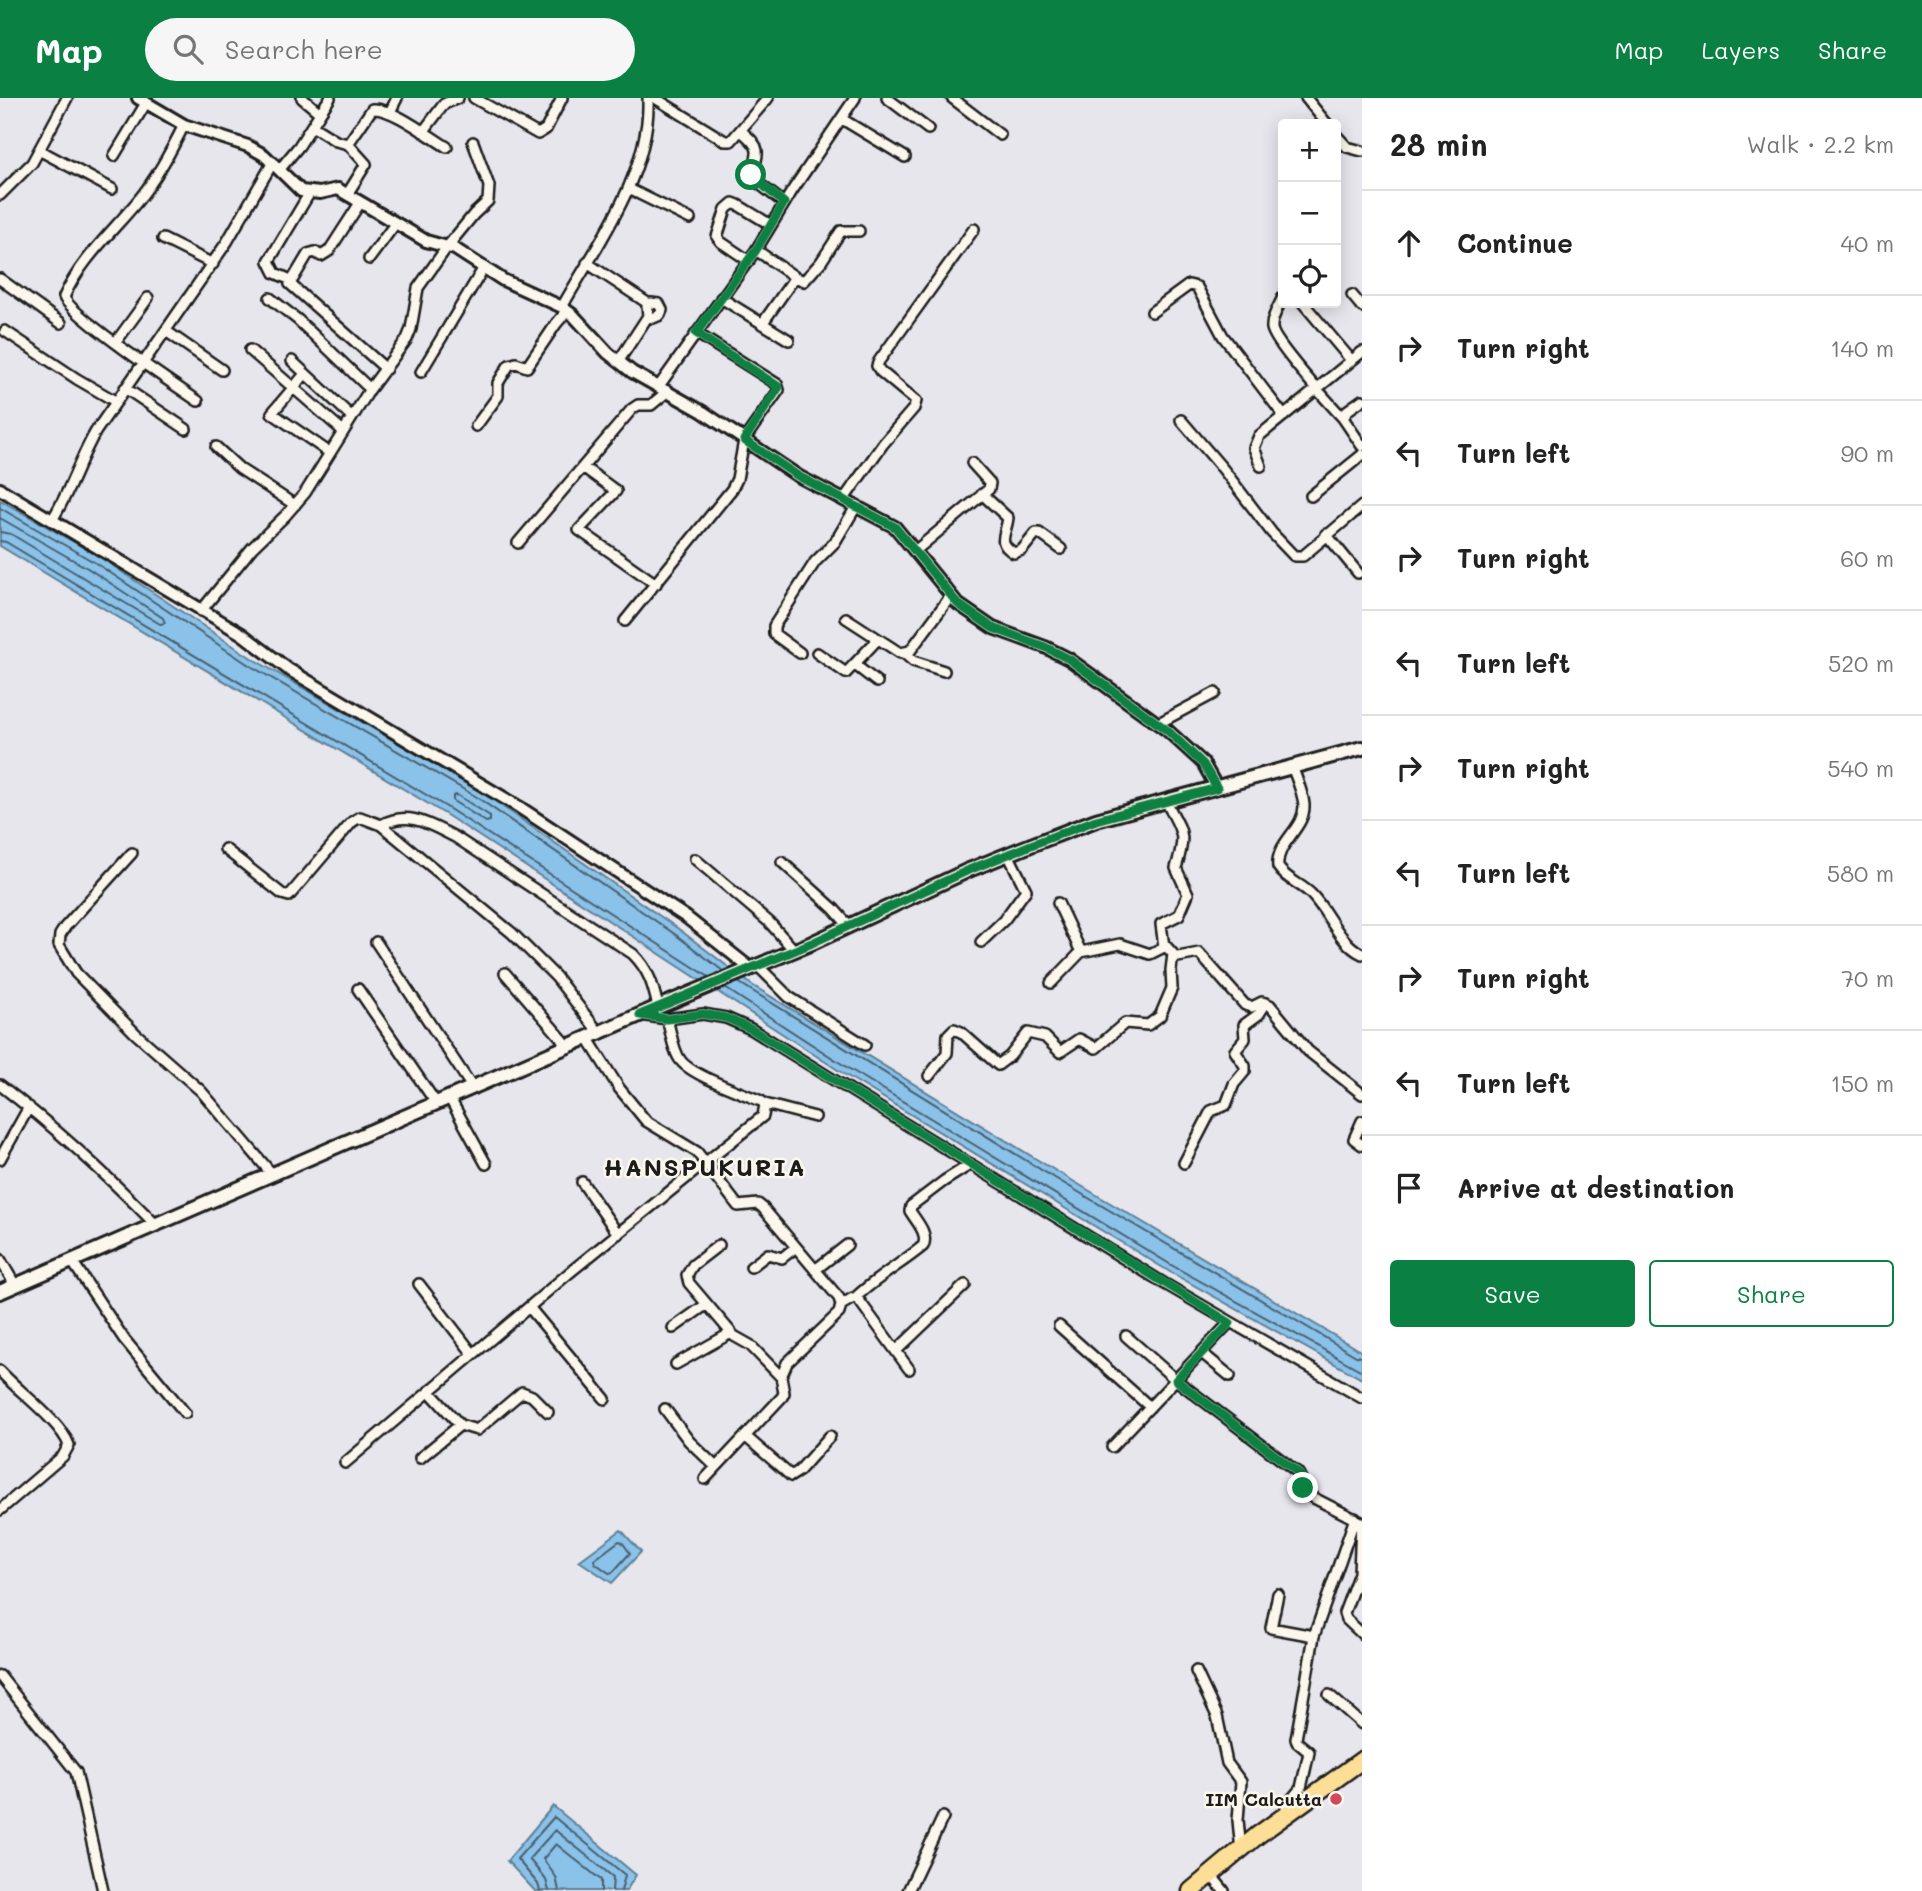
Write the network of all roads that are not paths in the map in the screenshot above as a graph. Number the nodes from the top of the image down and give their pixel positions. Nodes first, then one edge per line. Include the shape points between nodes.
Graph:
1 (67, 98) edge
2 (302, 98) edge
3 (330, 98) edge
4 (397, 98) edge
5 (458, 98) edge
6 (474, 98) edge
7 (562, 98) edge
8 (648, 98) edge
9 (655, 98) edge
10 (768, 98) edge
11 (855, 98) edge
12 (887, 98) edge
13 (952, 98) edge
14 (1306, 98) edge
15 (142, 100) edge
16 (320, 113) junction
17 (390, 113) junction
18 (842, 119) junction
19 (1323, 119) edge
20 (184, 125) junction
21 (312, 126) junction
22 (928, 129) dead end
23 (740, 131) junction
24 (422, 132) junction
25 (1000, 135) dead end
26 (1341, 140) edge
27 (473, 142) dead end
28 (348, 144) junction
29 (447, 147) dead end
30 (39, 150) junction
31 (1362, 151) edge
32 (114, 156) dead end
33 (905, 157) dead end
34 (277, 165) junction
35 (112, 189) dead end
36 (629, 189) junction
37 (348, 193) junction
38 (309, 194) junction
39 (0, 195) edge
40 (360, 203) junction
41 (784, 203) junction
42 (690, 219) dead end
43 (394, 224) junction
44 (771, 225) junction
45 (974, 229) dead end
46 (859, 231) dead end
47 (163, 239) dead end
48 (447, 247) junction
49 (756, 250) junction
50 (369, 259) dead end
51 (749, 261) junction
52 (587, 263) junction
53 (213, 264) junction
54 (484, 269) junction
55 (795, 277) junction
56 (0, 279) edge
57 (291, 280) junction
58 (1352, 295) dead end
59 (148, 298) dead end
60 (270, 298) dead end
61 (721, 298) junction
62 (649, 304) junction
63 (1362, 307) edge
64 (1278, 308) edge
65 (1307, 308) edge
66 (565, 309) junction
67 (1152, 312) dead end
68 (649, 316) junction
69 (61, 323) dead end
70 (762, 324) junction
71 (5, 331) dead end
72 (166, 331) junction
73 (696, 333) junction
74 (789, 340) dead end
75 (116, 342) junction
76 (250, 350) dead end
77 (1362, 352) edge
78 (1351, 360) junction
79 (292, 361) dead end
80 (618, 362) junction
81 (144, 363) junction
82 (386, 369) junction
83 (222, 370) dead end
84 (421, 372) dead end
85 (305, 374) junction
86 (292, 387) junction
87 (125, 388) junction
88 (663, 388) junction
89 (370, 390) junction
90 (1317, 390) junction
91 (1362, 400) edge
92 (115, 401) junction
93 (198, 401) dead end
94 (1284, 416) junction
95 (352, 417) junction
96 (1343, 418) junction
97 (1181, 420) dead end
98 (476, 426) dead end
99 (186, 429) dead end
100 (343, 431) junction
101 (744, 440) junction
102 (1362, 446) edge
103 (216, 447) dead end
104 (330, 453) junction
105 (1362, 455) edge
106 (972, 463) dead end
107 (1261, 466) dead end
108 (583, 467) junction
109 (0, 489) edge
110 (982, 494) junction
111 (1311, 496) dead end
112 (844, 499) junction
113 (295, 505) junction
114 (858, 505) junction
115 (1362, 506) edge
116 (52, 520) junction
117 (1326, 534) junction
118 (518, 543) dead end
119 (1061, 549) dead end
120 (915, 551) junction
121 (1358, 573) dead end
122 (656, 584) junction
123 (950, 597) junction
124 (201, 611) junction
125 (846, 618) dead end
126 (625, 621) dead end
127 (878, 639) junction
128 (800, 653) dead end
129 (817, 653) dead end
130 (905, 654) junction
131 (855, 665) junction
132 (944, 671) dead end
133 (877, 682) dead end
134 (1215, 692) dead end
135 (1159, 723) junction
136 (1362, 748) edge
137 (1292, 766) junction
138 (1217, 788) junction
139 (1167, 801) junction
140 (381, 825) junction
141 (225, 849) dead end
142 (132, 853) dead end
143 (1008, 854) junction
144 (695, 859) dead end
145 (782, 862) dead end
146 (1058, 903) dead end
147 (849, 926) junction
148 (376, 942) dead end
149 (981, 942) dead end
150 (1165, 945) junction
151 (794, 950) junction
152 (1081, 952) junction
153 (1362, 954) edge
154 (1173, 958) junction
155 (750, 968) junction
156 (505, 973) dead end
157 (1051, 983) dead end
158 (358, 989) dead end
159 (1266, 1003) junction
160 (658, 1007) junction
161 (640, 1015) junction
162 (667, 1019) junction
163 (594, 1037) junction
164 (864, 1045) dead end
165 (569, 1047) junction
166 (929, 1076) dead end
167 (0, 1084) edge
168 (472, 1087) junction
169 (1362, 1094) edge
170 (449, 1097) junction
171 (436, 1103) junction
172 (765, 1104) junction
173 (29, 1107) junction
174 (815, 1117) dead end
175 (1362, 1121) edge
176 (1362, 1145) edge
177 (0, 1159) edge
178 (706, 1162) junction
179 (1184, 1163) dead end
180 (485, 1164) dead end
181 (971, 1164) junction
182 (272, 1174) junction
183 (582, 1182) dead end
184 (156, 1225) junction
185 (618, 1234) junction
186 (719, 1245) dead end
187 (847, 1245) dead end
188 (796, 1247) junction
189 (0, 1259) edge
190 (72, 1261) junction
191 (751, 1267) dead end
192 (815, 1270) junction
193 (419, 1284) dead end
194 (15, 1285) junction
195 (965, 1285) dead end
196 (0, 1292) edge
197 (856, 1297) junction
198 (707, 1304) junction
199 (842, 1305) junction
200 (529, 1307) junction
201 (1230, 1323) junction
202 (1059, 1326) dead end
203 (673, 1328) dead end
204 (731, 1333) junction
205 (1126, 1336) dead end
206 (897, 1350) junction
207 (1202, 1353) junction
208 (473, 1354) junction
209 (676, 1364) dead end
210 (909, 1369) dead end
211 (0, 1371) edge
212 (1230, 1376) dead end
213 (781, 1377) junction
214 (1176, 1380) junction
215 (429, 1391) junction
216 (1362, 1398) edge
217 (605, 1399) dead end
218 (1150, 1407) junction
219 (665, 1409) dead end
220 (548, 1412) dead end
221 (185, 1413) dead end
222 (460, 1425) junction
223 (745, 1436) junction
224 (830, 1436) dead end
225 (1112, 1447) dead end
226 (420, 1458) dead end
227 (345, 1464) dead end
228 (716, 1467) junction
229 (705, 1479) dead end
230 (0, 1510) edge
231 (1359, 1520) edge
232 (1278, 1594) dead end
233 (1362, 1634) edge
234 (1314, 1636) junction
235 (1196, 1671) dead end
236 (0, 1676) edge
237 (1329, 1695) dead end
238 (1362, 1724) edge
239 (1362, 1760) edge
240 (1286, 1814) junction
241 (943, 1817) dead end
242 (1241, 1851) junction
243 (1211, 1875) junction
244 (103, 1891) edge
245 (908, 1891) edge
246 (1191, 1891) edge
247 (1224, 1891) edge

1 - 30 street
2 - 16 street
3 - 16 street
4 - 17 street
5 - 24 street via 444,104
6 - 7 street via 538,134 546,129
8 - 36 street
9 - 23 street via 725,141 732,141
10 - 23 street
11 - 18 street
12 - 22 street
13 - 25 street
14 - 19 street
15 - 20 street
15 - 32 street
16 - 21 street
17 - 24 street
17 - 28 street via 372,109
18 - 33 street
18 - 41 street
20 - 34 street via 248,146
20 - 75 street via 158,173 64,297 66,304
21 - 28 street
21 - 34 street via 299,146
23 - 41 street via 758,148 753,179
24 - 29 street
26 - 31 street
27 - 48 street via 489,186 488,201
28 - 37 street via 366,164
30 - 35 street
30 - 39 street via 33,163
34 - 38 street via 293,185
34 - 53 street
36 - 42 street
36 - 52 street
37 - 38 street via 338,189
37 - 40 street
38 - 57 street via 269,261 275,273
40 - 43 street
40 - 57 street via 326,255 311,252
41 - 44 street
43 - 48 street
43 - 50 street
44 - 49 street
44 - 51 street via 733,203 726,209 717,237
45 - 112 street via 879,360 880,371 916,401
46 - 55 street via 841,231 804,281
47 - 53 street
48 - 54 street
48 - 82 street via 418,288 411,329
49 - 51 street
49 - 55 street
51 - 61 street
52 - 62 street
52 - 66 street
53 - 72 street
54 - 66 street
54 - 84 street
55 - 70 street
56 - 69 street
57 - 82 street via 292,287
58 - 63 street
59 - 75 street
60 - 89 street
61 - 70 street
61 - 73 street
62 - 68 street
62 - 68 street via 656,302 662,310 658,317
64 - 90 street via 1274,334
65 - 78 street
66 - 80 street
66 - 98 street via 527,367 509,365 498,383 498,396
67 - 94 street via 1189,285 1197,287 1223,336
68 - 80 street
70 - 74 street
71 - 92 street
72 - 81 street
72 - 83 street
73 - 88 street
73 - 101 street via 779,387
75 - 81 street
76 - 86 street
77 - 78 street
78 - 90 street
79 - 85 street
80 - 88 street
81 - 87 street
81 - 93 street
82 - 89 street
85 - 86 street
85 - 95 street
86 - 100 street
86 - 104 street via 272,413
87 - 92 street
87 - 99 street
88 - 101 street
88 - 108 street via 658,401 632,409
89 - 95 street
90 - 94 street
90 - 96 street
91 - 96 street
92 - 116 street via 85,449 68,494
94 - 107 street via 1256,439 1254,448
95 - 100 street
96 - 102 street
97 - 117 street via 1294,556 1303,555
100 - 104 street
101 - 112 street via 798,476
101 - 122 street via 736,484
103 - 113 street
104 - 113 street
105 - 111 street
106 - 110 street via 990,483
108 - 118 street
108 - 122 street via 616,491 579,530
109 - 116 street
110 - 119 street via 1008,518 1006,548 1018,552 1032,535 1040,533
110 - 120 street
112 - 114 street
113 - 124 street via 252,548
114 - 120 street via 895,527
114 - 128 street via 774,626 774,634
115 - 117 street
116 - 124 street
117 - 121 street
120 - 123 street
122 - 126 street
123 - 130 street
123 - 135 street via 993,628 1062,654
124 - 155 street via 242,634 288,669 519,807 686,917
125 - 127 street
127 - 130 street
127 - 131 street
129 - 131 street via 842,672
130 - 132 street
131 - 133 street
134 - 135 street
135 - 138 street via 1203,764
136 - 137 main road
137 - 138 main road
137 - 153 street via 1304,807 1279,853 1278,867 1307,889 1348,943
138 - 139 main road
139 - 143 main road via 1096,820
139 - 150 street via 1182,833 1176,868 1188,894 1179,915 1161,924
140 - 141 street via 360,817 352,821 289,896
140 - 160 street via 400,817 433,826 633,954 652,979
140 - 163 street via 512,933 556,977
142 - 182 street via 65,926 59,945 88,987 201,1091
143 - 147 main road
143 - 149 street via 1026,890
144 - 151 street via 769,922
145 - 147 street
146 - 152 street
147 - 151 main road
148 - 168 street
150 - 152 street via 1150,954 1120,944
150 - 154 street
151 - 155 main road
152 - 157 street
154 - 159 street via 1199,953 1245,1005
154 - 166 street via 1172,988 1153,1023 1125,1023 1096,1048 1079,1039 1060,1052 1041,1035 1028,1032 998,1065 954,1029 948,1035 947,1053
155 - 160 main road
155 - 164 street
156 - 165 street
158 - 171 street
159 - 169 street via 1308,1051
159 - 179 street via 1244,1025 1245,1039 1235,1051 1245,1071 1226,1105 1208,1114
160 - 161 main road
161 - 162 street
161 - 163 main road
162 - 172 street via 685,1065
162 - 181 street via 703,1014 738,1023
163 - 165 main road
163 - 178 street via 619,1088 646,1121 689,1145
165 - 168 main road
167 - 173 street
168 - 170 main road
170 - 171 main road
170 - 180 street
171 - 182 main road
172 - 174 street
172 - 178 street via 758,1121
173 - 177 street
173 - 184 street
175 - 176 street via 1354,1139
178 - 185 street
178 - 188 street via 733,1201 743,1207 763,1208
181 - 197 street via 911,1206 925,1235 923,1246
181 - 201 street
182 - 184 main road
183 - 185 street
184 - 190 main road
185 - 200 street
186 - 198 street via 687,1275
187 - 192 street
188 - 191 street via 782,1258 768,1254
188 - 192 street
189 - 194 street
190 - 194 main road
190 - 221 street via 124,1339
192 - 199 street
193 - 208 street
194 - 196 main road
195 - 206 street
197 - 199 street
197 - 206 street
198 - 203 street
198 - 204 street
199 - 213 street via 787,1363
200 - 208 street
200 - 217 street
201 - 207 street
201 - 216 street
202 - 218 street
204 - 209 street
204 - 213 street via 750,1345
205 - 214 street
206 - 210 street
207 - 212 street
207 - 214 street
208 - 215 street
211 - 230 street via 69,1445 63,1456
213 - 223 street via 784,1394
214 - 218 street
214 - 231 street via 1300,1474 1308,1494
215 - 222 street
215 - 227 street
218 - 225 street
219 - 228 street
220 - 222 street via 522,1392 477,1430
222 - 226 street
223 - 224 street via 791,1476
223 - 228 street
228 - 229 street
231 - 233 street via 1359,1573 1344,1613
231 - 234 street
232 - 234 street via 1271,1629
234 - 240 street via 1296,1739 1309,1752 1301,1788 1286,1806
235 - 242 street via 1217,1716 1227,1763 1241,1782
236 - 244 street via 76,1772
237 - 238 street
239 - 240 highway
240 - 242 highway
241 - 245 street
242 - 243 highway
243 - 246 highway
243 - 247 street

